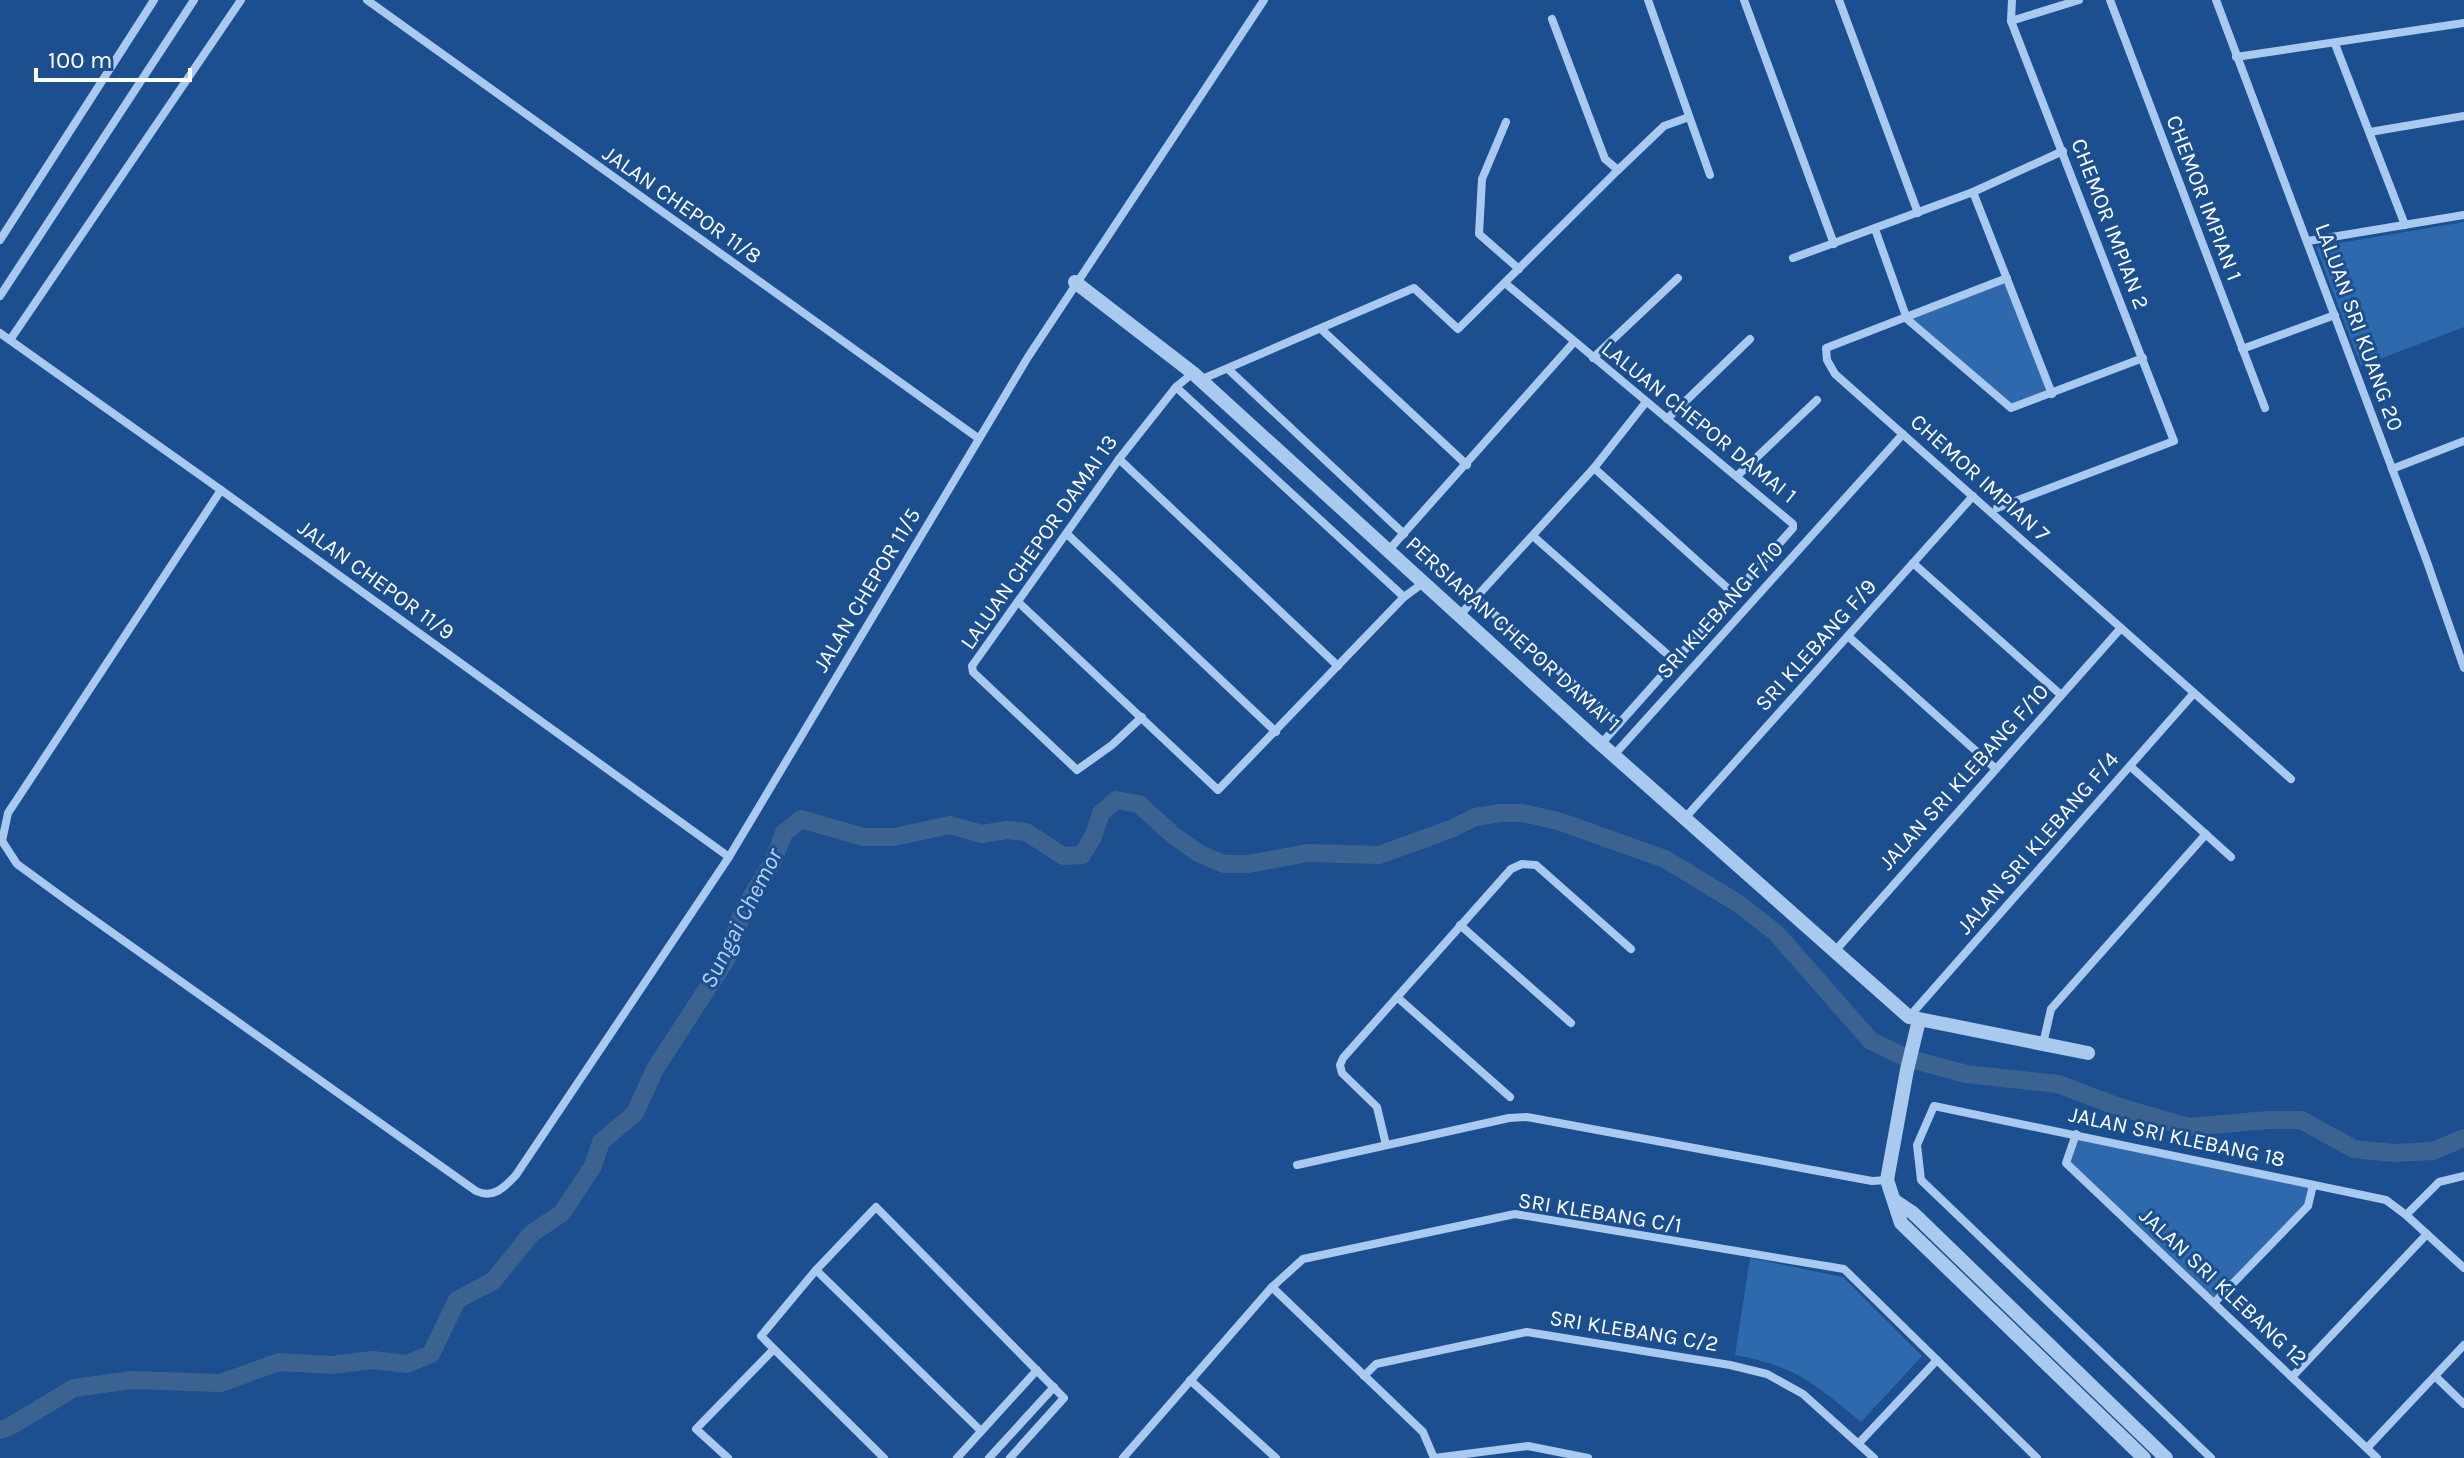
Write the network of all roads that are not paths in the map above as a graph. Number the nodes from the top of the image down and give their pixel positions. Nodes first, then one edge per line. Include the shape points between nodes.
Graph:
1 (154, 0) edge
2 (194, 0) edge
3 (241, 0) edge
4 (367, 0) edge
5 (1264, 0) edge
6 (1648, 0) edge
7 (1744, 0) edge
8 (1839, 0) edge
9 (2012, 0) edge
10 (2079, 0) edge
11 (2110, 0) edge
12 (2216, 0) edge
13 (1552, 19) dead end
14 (2011, 21) junction
15 (2464, 23) edge
16 (2335, 44) junction
17 (2236, 57) junction
18 (2464, 116) edge
19 (1689, 117) junction
20 (1506, 122) dead end
21 (2370, 132) junction
22 (2063, 151) junction
23 (1618, 170) junction
24 (1710, 175) dead end
25 (1973, 192) junction
26 (1918, 213) junction
27 (2464, 215) edge
28 (2405, 225) junction
29 (1875, 229) junction
30 (0, 240) edge
31 (2308, 241) junction
32 (1834, 244) junction
33 (1793, 258) dead end
34 (1519, 269) junction
35 (1678, 278) dead end
36 (2007, 278) junction
37 (1075, 282) junction
38 (1505, 283) junction
39 (0, 296) edge
40 (2335, 315) junction
41 (1907, 319) junction
42 (1321, 329) junction
43 (0, 333) edge
44 (1750, 339) dead end
45 (10, 340) junction
46 (1574, 342) junction
47 (2242, 349) junction
48 (1593, 358) junction
49 (2143, 358) junction
50 (1228, 369) junction
51 (1197, 376) junction
52 (1176, 387) junction
53 (2052, 394) junction
54 (1817, 400) dead end
55 (1646, 402) junction
56 (2265, 408) dead end
57 (1667, 419) junction
58 (1903, 434) junction
59 (978, 438) junction
60 (2464, 441) edge
61 (1119, 459) junction
62 (1467, 465) junction
63 (1594, 468) junction
64 (2392, 469) junction
65 (1737, 476) junction
66 (221, 490) junction
67 (1973, 496) junction
68 (1997, 508) dead end
69 (1067, 534) junction
70 (1404, 534) junction
71 (1533, 536) junction
72 (1388, 551) junction
73 (1913, 563) junction
74 (1423, 583) junction
75 (1734, 594) junction
76 (1404, 597) junction
77 (1476, 598) junction
78 (1018, 602) junction
79 (1459, 616) junction
80 (2121, 628) junction
81 (1849, 637) junction
82 (1675, 661) junction
83 (1338, 666) junction
84 (2464, 668) edge
85 (2194, 693) junction
86 (2061, 695) junction
87 (1142, 717) junction
88 (1619, 724) junction
89 (1276, 732) junction
90 (1601, 744) junction
91 (1614, 755) junction
92 (2130, 766) junction
93 (1996, 769) junction
94 (2291, 779) dead end
95 (1685, 818) junction
96 (2206, 834) junction
97 (729, 857) junction
98 (2231, 857) dead end
99 (1460, 925) junction
100 (1631, 949) dead end
101 (1835, 951) junction
102 (1397, 997) junction
103 (1914, 1018) junction
104 (1571, 1023) dead end
105 (2043, 1044) junction
106 (2088, 1053) dead end
107 (1510, 1097) dead end
108 (2076, 1134) junction
109 (1386, 1145) junction
110 (1297, 1165) dead end
111 (2464, 1176) edge
112 (1887, 1180) junction
113 (2313, 1185) junction
114 (1895, 1201) junction
115 (2406, 1215) junction
116 (2427, 1234) junction
117 (2464, 1268) edge
118 (816, 1270) junction
119 (1272, 1287) junction
120 (2214, 1303) junction
121 (2464, 1345) edge
122 (774, 1349) junction
123 (1937, 1360) junction
124 (1037, 1370) junction
125 (1364, 1376) junction
126 (2292, 1377) junction
127 (2436, 1377) junction
128 (1190, 1380) junction
129 (1054, 1387) junction
130 (2464, 1404) edge
131 (981, 1431) junction
132 (1859, 1443) junction
133 (2367, 1448) junction
134 (728, 1458) edge
135 (884, 1458) edge
136 (957, 1458) edge
137 (989, 1458) edge
138 (1010, 1458) edge
139 (1123, 1458) edge
140 (1276, 1458) edge
141 (1434, 1458) edge
142 (1588, 1458) edge
143 (1874, 1458) edge
144 (2037, 1458) edge
145 (2144, 1458) edge
146 (2166, 1458) edge
147 (2211, 1458) edge
148 (2377, 1458) edge

1 - 30 street
2 - 39 street
3 - 45 street
4 - 59 street, JALAN CHEPOR 11/8
5 - 37 street, JALAN CHEPOR 11/5
6 - 19 street
7 - 32 street
8 - 26 street
9 - 14 street
10 - 14 street
11 - 47 street, CHEMOR IMPIAN 1
12 - 17 street, LALUAN SRI KUANG 20
13 - 23 street via 1605,159
14 - 22 street, CHEMOR IMPIAN 2
15 - 16 street
16 - 17 street
16 - 21 street
17 - 31 street, LALUAN SRI KUANG 20
18 - 21 street
19 - 23 street via 1664,126
19 - 24 street
20 - 34 street via 1482,179 1479,234
21 - 28 street
22 - 25 street
22 - 49 street, CHEMOR IMPIAN 2
23 - 34 street
25 - 26 street
25 - 36 street
26 - 29 street
27 - 28 street
28 - 31 street
29 - 32 street
29 - 41 street
31 - 40 street, LALUAN SRI KUANG 20
32 - 33 street
34 - 38 street
35 - 48 street
36 - 41 street
36 - 53 street
37 - 51 street, PERSIARAN CHEPOR DAMAI 1
37 - 59 street, JALAN CHEPOR 11/5
38 - 42 street via 1458,329 1414,288
38 - 46 street, LALUAN CHEPOR DAMAI 1
40 - 47 street
40 - 64 street, LALUAN SRI KUANG 20
41 - 53 street via 2011,408
41 - 58 street, CHEMOR IMPIAN 7 via 1826,348 1835,374
42 - 50 street
42 - 62 street
43 - 45 street, JALAN CHEPOR 11/9
44 - 57 street
45 - 66 street, JALAN CHEPOR 11/9
46 - 48 street, LALUAN CHEPOR DAMAI 1
46 - 62 street
47 - 56 street, CHEMOR IMPIAN 1
48 - 55 street, LALUAN CHEPOR DAMAI 1
49 - 53 street
49 - 68 street, CHEMOR IMPIAN 2 via 2174,441
50 - 51 street
50 - 70 street
51 - 52 street, LALUAN CHEPOR DAMAI 13
51 - 72 street, PERSIARAN CHEPOR DAMAI 1
52 - 61 street, LALUAN CHEPOR DAMAI 13
52 - 76 street
54 - 65 street
55 - 57 street, LALUAN CHEPOR DAMAI 1
55 - 63 street
57 - 65 street, LALUAN CHEPOR DAMAI 1
58 - 67 street, CHEMOR IMPIAN 7
58 - 91 street, SRI KLEBANG F/10
59 - 97 street, JALAN CHEPOR 11/5
60 - 64 street
61 - 69 street, LALUAN CHEPOR DAMAI 13
61 - 83 street
62 - 70 street
63 - 71 street
63 - 75 street
64 - 84 street, LALUAN SRI KUANG 20
65 - 75 street, LALUAN CHEPOR DAMAI 1 via 1793,528
66 - 97 street, JALAN CHEPOR 11/9
66 - 97 street, JALAN CHEPOR 11/5 via 8,813 2,841 17,864 69,902 485,1195 504,1188 516,1175
67 - 73 street, SRI KLEBANG F/9
67 - 80 street, CHEMOR IMPIAN 7
69 - 78 street, LALUAN CHEPOR DAMAI 13
69 - 89 street
70 - 72 street
71 - 77 street
71 - 82 street
72 - 74 street, PERSIARAN CHEPOR DAMAI 1
73 - 81 street, SRI KLEBANG F/9
73 - 86 street
74 - 76 street
74 - 79 street, PERSIARAN CHEPOR DAMAI 1
75 - 82 street, LALUAN CHEPOR DAMAI 1
76 - 83 street
77 - 79 street
77 - 88 street
78 - 87 street
78 - 87 street, LALUAN CHEPOR DAMAI 13 via 972,666 973,672 1073,768 1081,769
79 - 90 street, PERSIARAN CHEPOR DAMAI 1
80 - 85 street, CHEMOR IMPIAN 7
80 - 86 street, JALAN SRI KLEBANG F/10
81 - 93 street
81 - 95 street, SRI KLEBANG F/9
82 - 88 street, LALUAN CHEPOR DAMAI 1
83 - 89 street
85 - 92 street, JALAN SRI KLEBANG F/4
85 - 94 street, CHEMOR IMPIAN 7
86 - 93 street, JALAN SRI KLEBANG F/10
87 - 89 street via 1218,790
88 - 90 street, LALUAN CHEPOR DAMAI 1
90 - 91 street, PERSIARAN CHEPOR DAMAI 1
91 - 95 street, PERSIARAN CHEPOR DAMAI 1
92 - 96 street
92 - 103 street, JALAN SRI KLEBANG F/4
93 - 101 street, JALAN SRI KLEBANG F/10
95 - 101 street, PERSIARAN CHEPOR DAMAI 1
96 - 98 street
96 - 105 street via 2051,1009
99 - 100 street via 1511,869 1536,865
99 - 102 street
99 - 104 street
101 - 103 street, PERSIARAN CHEPOR DAMAI 1
102 - 107 street
102 - 109 street via 1340,1065 1377,1107
103 - 105 street
103 - 112 street
105 - 106 street
108 - 113 street, JALAN SRI KLEBANG 18
108 - 120 street, JALAN SRI KLEBANG 12 via 2066,1163
108 - 147 street, JALAN SRI KLEBANG 18 via 1934,1106 1917,1145 1921,1180
109 - 110 street
109 - 112 street via 1527,1117
111 - 115 street via 2439,1182
112 - 114 street
113 - 115 street, JALAN SRI KLEBANG 18 via 2386,1200
113 - 120 street via 2308,1206
114 - 145 street via 1901,1223
114 - 146 street
115 - 116 street, JALAN SRI KLEBANG 18
116 - 117 street, JALAN SRI KLEBANG 18
116 - 126 street
118 - 122 street via 761,1336
118 - 124 street via 876,1207
118 - 131 street
119 - 123 street, SRI KLEBANG C/1 via 1303,1259 1515,1214 1844,1269
119 - 125 street
119 - 128 street, SRI KLEBANG C/1
120 - 126 street, JALAN SRI KLEBANG 12
121 - 127 street
122 - 134 street via 696,1429
122 - 135 street
123 - 132 street
123 - 144 street, SRI KLEBANG C/1
124 - 129 street
124 - 131 street
125 - 132 street, SRI KLEBANG C/2 via 1376,1364 1527,1332 1767,1374 1803,1394
125 - 141 street via 1423,1432
126 - 133 street, JALAN SRI KLEBANG 12
127 - 130 street
127 - 133 street
128 - 139 street, SRI KLEBANG C/1
128 - 140 street
129 - 137 street
129 - 138 street via 1064,1398
131 - 136 street
132 - 143 street, SRI KLEBANG C/2
133 - 148 street, JALAN SRI KLEBANG 12
141 - 142 street via 1528,1446

